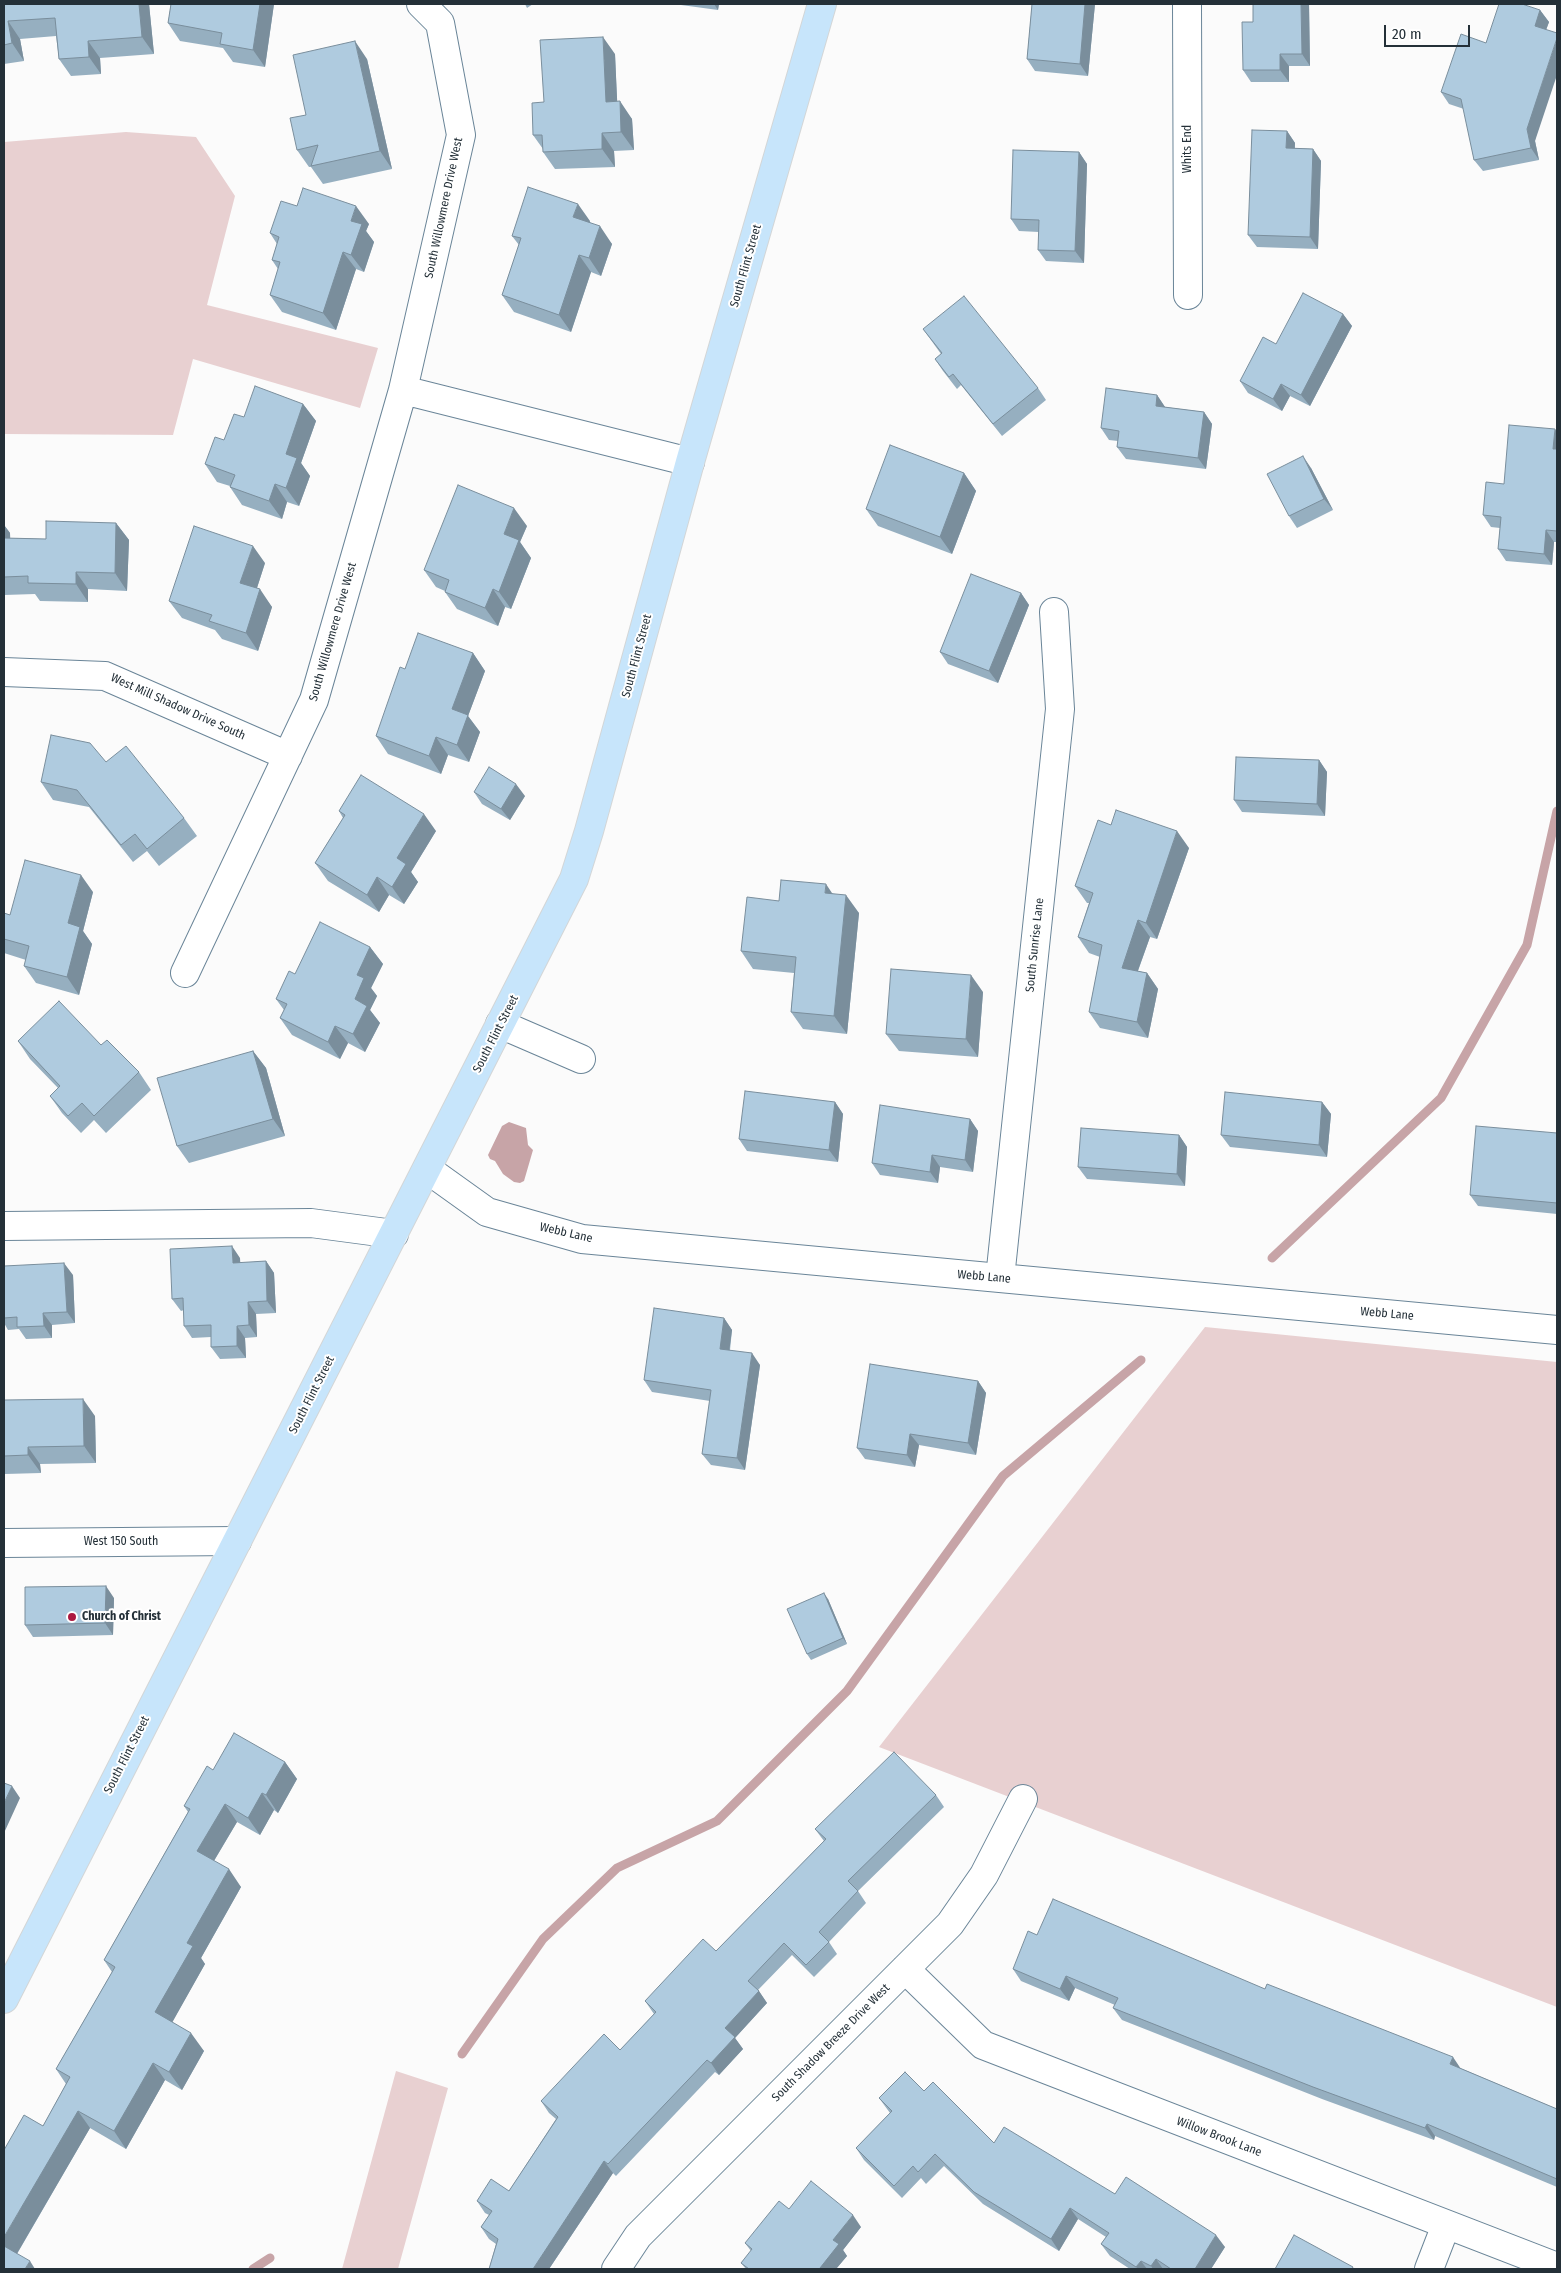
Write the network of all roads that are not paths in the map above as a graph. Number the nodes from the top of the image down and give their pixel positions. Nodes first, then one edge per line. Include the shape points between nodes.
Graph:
1 (421, 4) edge
2 (822, 4) edge
3 (1187, 4) edge
4 (1188, 295) dead end
5 (403, 390) junction
6 (690, 462) junction
7 (1054, 612) dead end
8 (4, 672) edge
9 (288, 756) junction
10 (185, 973) dead end
11 (500, 1024) junction
12 (581, 1059) dead end
13 (427, 1168) junction
14 (4, 1226) edge
15 (394, 1234) junction
16 (1000, 1278) junction
17 (1557, 1330) edge
18 (237, 1541) junction
19 (4, 1543) edge
20 (1023, 1800) dead end
21 (905, 1969) junction
22 (4, 1999) edge
23 (1446, 2225) junction
24 (1557, 2267) edge
25 (616, 2269) edge
26 (1429, 2269) edge

1 - 5 street, South Willowmere Drive West via 440,23 461,135
2 - 6 main road, South Flint Street
3 - 4 street, Whits End
5 - 6 street
5 - 9 street, South Willowmere Drive West via 314,700
6 - 11 main road, South Flint Street via 574,879
7 - 16 street, South Sunrise Lane via 1060,709
8 - 9 street, West Mill Shadow Drive South via 105,676
9 - 10 street, South Willowmere Drive West
11 - 12 street
11 - 13 main road, South Flint Street
13 - 15 main road, South Flint Street
13 - 16 street, Webb Lane via 486,1212 582,1239
14 - 15 street via 311,1223
15 - 18 main road, South Flint Street
16 - 17 street, Webb Lane
18 - 19 street, West 150 South
18 - 22 main road, South Flint Street
20 - 21 street, South Shadow Breeze Drive West via 979,1883 950,1924
21 - 23 street, Willow Brook Lane via 983,2045
21 - 25 street, South Shadow Breeze Drive West via 638,2236
23 - 24 street, Willow Brook Lane
23 - 26 street

